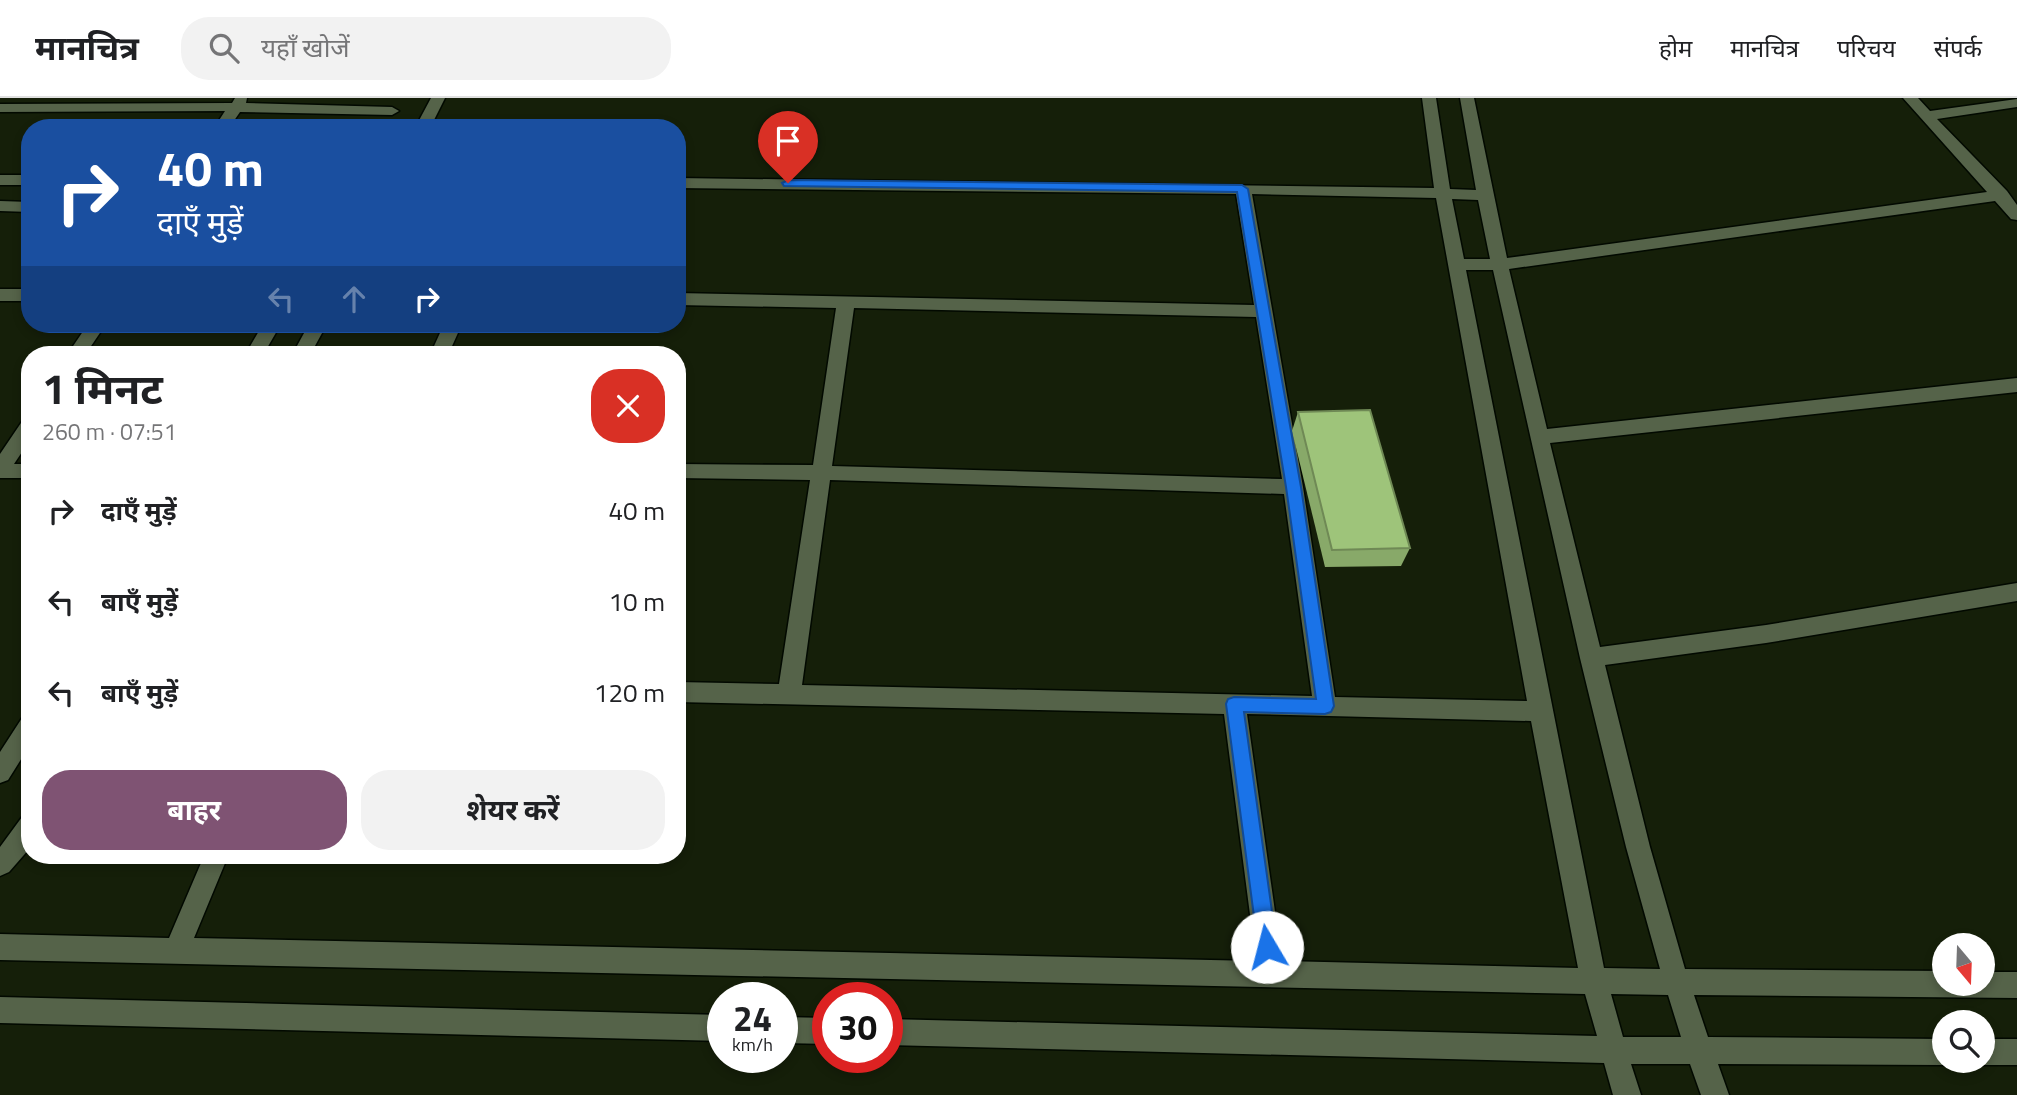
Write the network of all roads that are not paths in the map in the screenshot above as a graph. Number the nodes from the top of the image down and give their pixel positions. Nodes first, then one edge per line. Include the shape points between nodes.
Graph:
1 (438, 98) edge
2 (1429, 98) edge
3 (1467, 98) edge
4 (1910, 98) edge
5 (239, 102) edge
6 (2017, 103) edge
7 (396, 104) edge
8 (5, 107) edge
9 (1927, 116) junction
10 (227, 119) edge
11 (427, 119) edge
12 (0, 180) edge
13 (21, 180) edge
14 (686, 183) edge
15 (1242, 189) junction
16 (1443, 193) junction
17 (1484, 195) junction
18 (2001, 195) junction
19 (0, 206) edge
20 (21, 207) edge
21 (2017, 215) edge
22 (1458, 264) junction
23 (1499, 265) junction
24 (0, 295) edge
25 (21, 295) edge
26 (686, 299) edge
27 (846, 302) junction
28 (1263, 311) junction
29 (2017, 385) edge
30 (1539, 437) junction
31 (21, 438) edge
32 (0, 470) edge
33 (21, 471) edge
34 (686, 471) edge
35 (820, 473) junction
36 (1293, 487) junction
37 (2017, 592) edge
38 (1591, 658) junction
39 (686, 692) edge
40 (789, 695) junction
41 (1234, 704) junction
42 (1325, 706) junction
43 (1540, 711) junction
44 (21, 739) edge
45 (0, 772) edge
46 (21, 840) edge
47 (0, 864) edge
48 (213, 864) edge
49 (0, 947) edge
50 (176, 951) junction
51 (1271, 974) junction
52 (1594, 981) junction
53 (1676, 981) junction
54 (2017, 985) edge
55 (0, 1010) edge
56 (707, 1028) edge
57 (903, 1032) edge
58 (1698, 1049) junction
59 (1612, 1050) junction
60 (1932, 1052) edge
61 (1995, 1052) edge
62 (2017, 1052) edge
63 (1627, 1095) edge
64 (1715, 1095) edge

1 - 11 street
2 - 16 street
3 - 17 street
4 - 9 street
5 - 7 street
5 - 8 street
5 - 10 street
6 - 9 street
9 - 18 street
12 - 13 street
14 - 15 street
15 - 16 street
15 - 28 street
16 - 17 street
16 - 22 street
17 - 23 street
18 - 21 street
18 - 23 street
19 - 20 street
22 - 23 street
22 - 43 street
23 - 30 street
24 - 25 street
26 - 27 street
27 - 28 street
27 - 35 street
28 - 36 street
29 - 30 street
30 - 38 street
31 - 32 street
32 - 33 street
34 - 35 street
35 - 36 street
35 - 40 street
36 - 42 street
37 - 38 street
38 - 53 street via 1631,825
39 - 40 street
40 - 41 street
41 - 42 street
41 - 51 street
42 - 43 street
43 - 52 street
44 - 45 street
46 - 47 street
48 - 50 street
49 - 50 street
50 - 51 street
51 - 52 street
52 - 53 street
52 - 59 street
53 - 54 street
53 - 58 street
55 - 56 street
57 - 59 street
58 - 59 street
58 - 60 street
58 - 64 street
59 - 63 street
61 - 62 street

